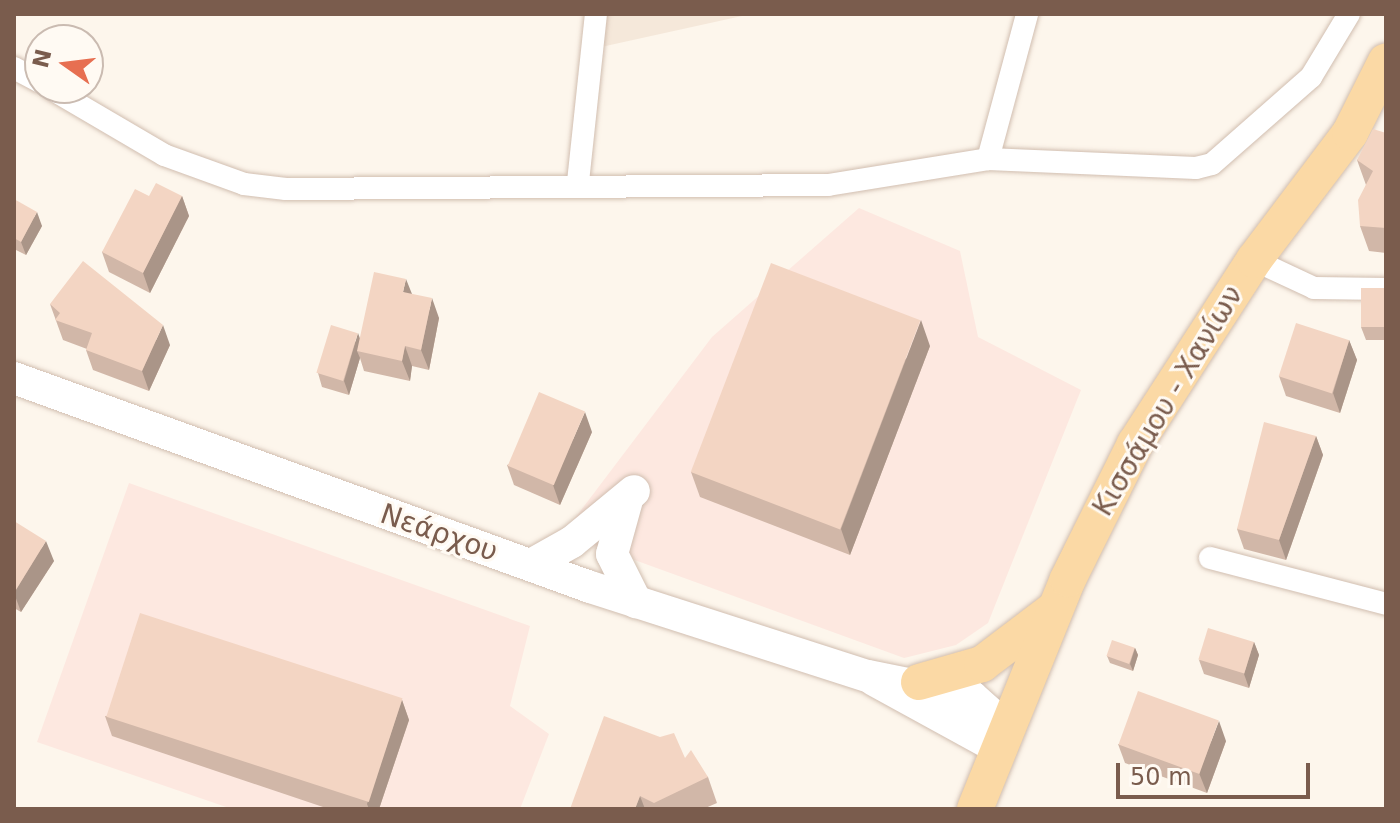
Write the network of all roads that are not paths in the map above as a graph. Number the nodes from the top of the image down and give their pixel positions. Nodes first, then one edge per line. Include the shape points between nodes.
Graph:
1 (596, 14) edge
2 (1027, 14) edge
3 (1349, 14) edge
4 (1386, 61) edge
5 (77, 104) edge
6 (988, 159) junction
7 (578, 182) junction
8 (1254, 260) junction
9 (1386, 289) edge
10 (14, 378) edge
11 (1210, 558) dead end
12 (531, 565) junction
13 (636, 602) junction
14 (1386, 604) edge
15 (1056, 607) junction
16 (915, 694) junction
17 (1004, 739) junction
18 (975, 809) edge

1 - 7 street
2 - 6 street
3 - 6 street via 1311,77 1212,164
4 - 8 main road, Κισσάμου - Χανίων via 1350,133
5 - 7 street via 164,155 244,184 457,191
6 - 7 street via 828,185
8 - 9 street via 1314,288
8 - 15 main road, Κισσάμου - Χανίων via 1135,444
10 - 12 street, Νεάρχου
11 - 14 street
12 - 13 street, Νεάρχου
12 - 13 street via 572,542 634,491 618,513 612,554
13 - 16 street, Νεάρχου
15 - 16 main road via 982,664
15 - 17 main road, Κισσάμου - Χανίων
16 - 17 street, Νεάρχου via 972,697
17 - 18 main road, Κισσάμου - Χανίων

